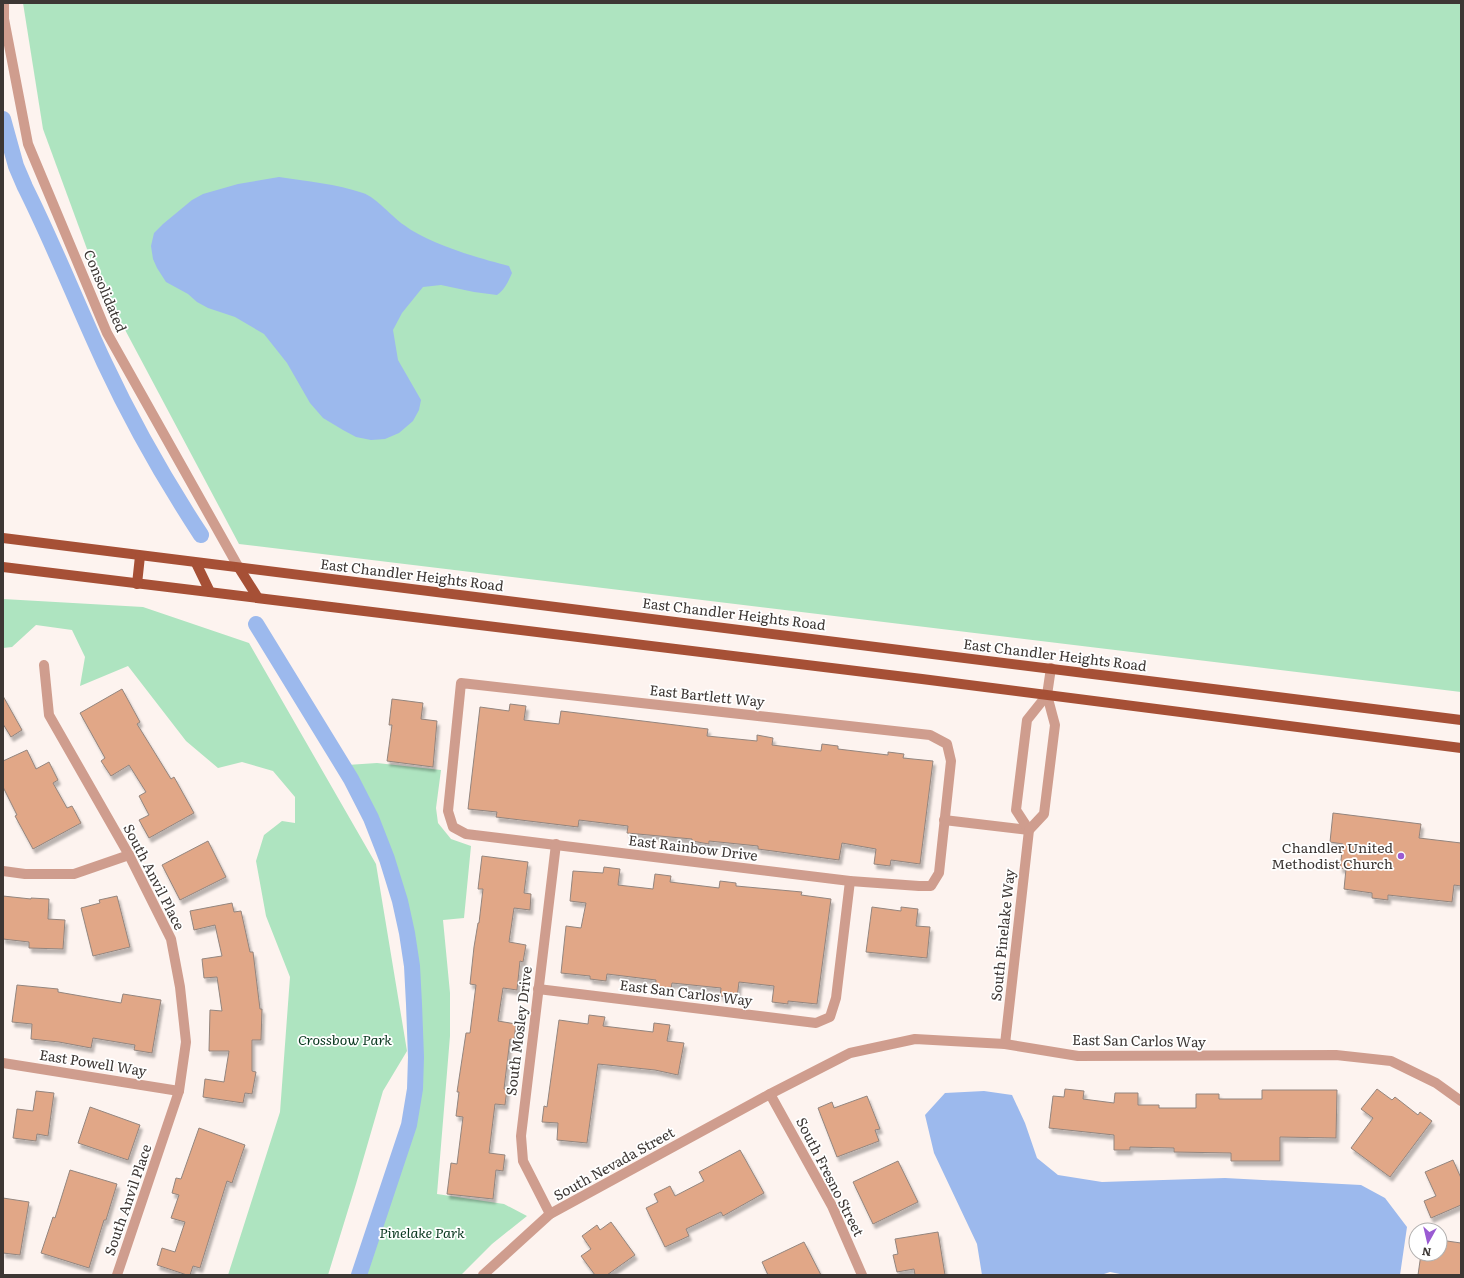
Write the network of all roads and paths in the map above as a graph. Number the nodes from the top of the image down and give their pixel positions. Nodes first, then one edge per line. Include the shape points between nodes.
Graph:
1 (4, 3) edge
2 (3, 538) edge
3 (140, 556) junction
4 (196, 563) junction
5 (3, 567) edge
6 (239, 568) junction
7 (137, 584) junction
8 (210, 592) junction
9 (258, 598) junction
10 (44, 665) dead end
11 (1051, 668) junction
12 (1047, 695) junction
13 (1461, 720) edge
14 (1461, 748) edge
15 (944, 820) junction
16 (453, 827) joint
17 (1029, 830) junction
18 (556, 844) junction
19 (129, 855) junction
20 (3, 871) edge
21 (850, 882) junction
22 (538, 989) junction
23 (1005, 1044) junction
24 (3, 1063) edge
25 (179, 1091) junction
26 (770, 1094) junction
27 (1461, 1101) edge
28 (550, 1214) junction
29 (117, 1275) edge
30 (483, 1275) edge
31 (862, 1275) edge

1 - 6 street, Consolidated via 4,19 28,144 107,333
2 - 3 main road, East Chandler Heights Road
3 - 4 main road, East Chandler Heights Road
3 - 7 main road
4 - 6 main road, East Chandler Heights Road
4 - 8 main road
5 - 7 main road
6 - 9 main road
6 - 11 main road, East Chandler Heights Road
7 - 8 main road
8 - 9 main road
9 - 12 main road
10 - 19 street, South Anvil Place via 49,715
11 - 12 street
11 - 13 main road, East Chandler Heights Road
12 - 14 main road
12 - 17 street via 1055,725 1044,814
12 - 17 street via 1027,720 1016,810
15 - 16 street, East Bartlett Way via 951,761 947,744 930,735 461,683 448,811
15 - 17 street
15 - 21 street, East Rainbow Drive via 939,873 931,886
16 - 18 street, East Rainbow Drive via 466,834
17 - 23 street, South Pinelake Way
18 - 21 street, East Rainbow Drive
18 - 22 street, South Mosley Drive
19 - 20 street via 74,874 26,874
19 - 25 street, South Anvil Place via 171,939 186,1042
21 - 22 street, East San Carlos Way via 836,998 830,1017 816,1023
22 - 28 street, South Mosley Drive via 521,1136 523,1161
23 - 26 street, East San Carlos Way via 915,1039 850,1053
23 - 27 street, East San Carlos Way via 1078,1056 1336,1055 1391,1061 1436,1083
24 - 25 street, East Powell Way
25 - 29 street, South Anvil Place
26 - 28 street, South Nevada Street
26 - 31 street, South Fresno Street via 832,1206
28 - 30 street, South Nevada Street

